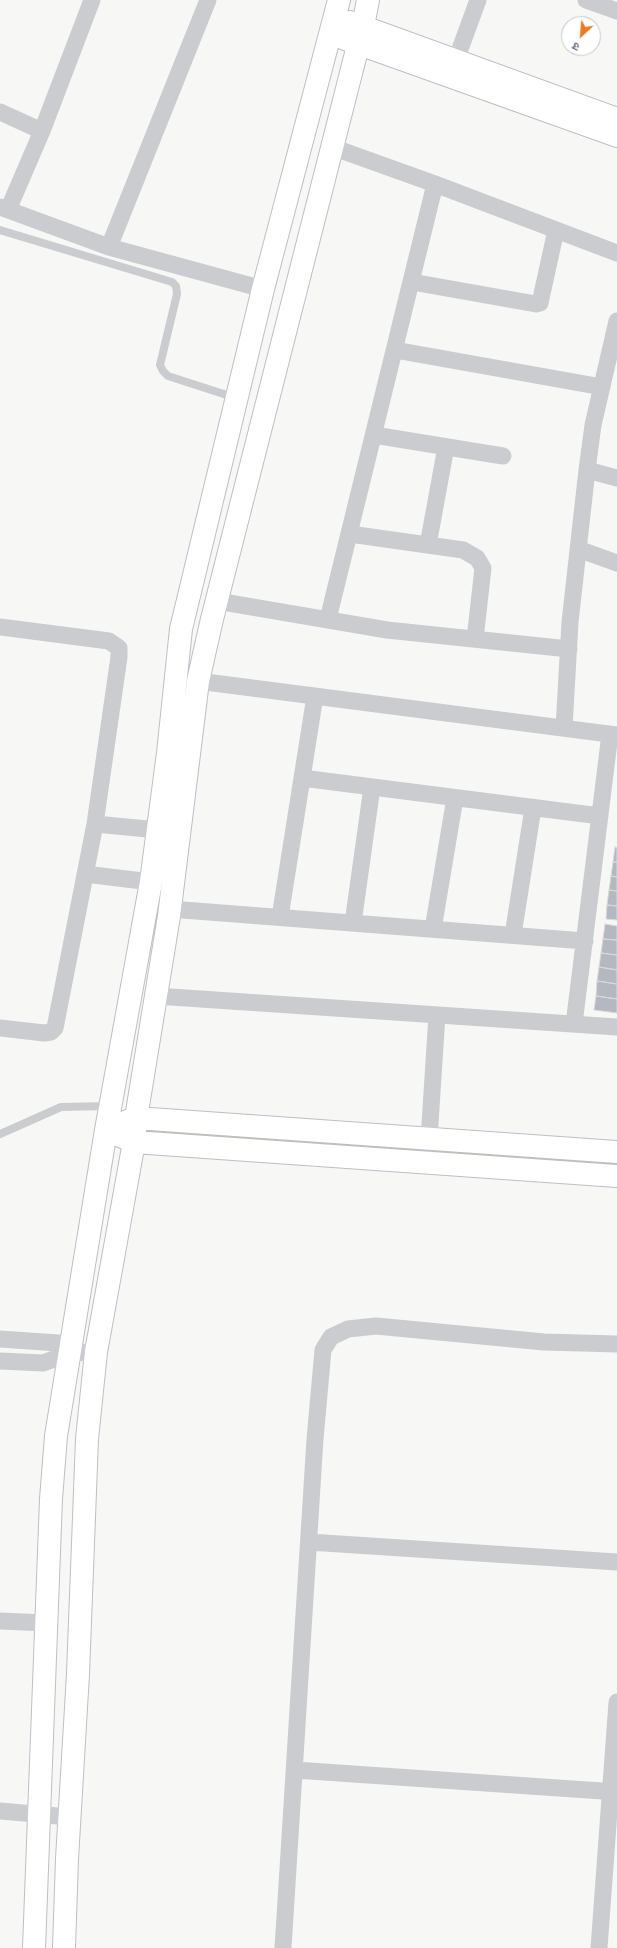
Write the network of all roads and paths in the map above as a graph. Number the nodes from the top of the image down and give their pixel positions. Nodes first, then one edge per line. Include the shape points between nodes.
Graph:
1 (92, 0) edge
2 (208, 0) edge
3 (368, 0) edge
4 (478, 0) edge
5 (586, 0) edge
6 (617, 11) edge
7 (335, 17) edge
8 (361, 35) junction
9 (456, 60) junction
10 (0, 112) edge
11 (617, 119) edge
12 (42, 131) junction
13 (617, 136) edge
14 (332, 148) junction
15 (435, 184) junction
16 (4, 209) edge
17 (0, 230) edge
18 (556, 230) junction
19 (109, 247) junction
20 (617, 253) edge
21 (412, 282) junction
22 (263, 289) junction
23 (617, 321) edge
24 (395, 350) junction
25 (602, 387) junction
26 (237, 398) junction
27 (374, 435) junction
28 (446, 447) junction
29 (503, 456) dead end
30 (587, 470) junction
31 (617, 478) edge
32 (350, 534) junction
33 (428, 545) junction
34 (578, 549) junction
35 (617, 563) edge
36 (217, 601) junction
37 (328, 620) junction
38 (0, 627) edge
39 (475, 639) junction
40 (569, 649) junction
41 (198, 680) junction
42 (315, 696) junction
43 (564, 728) junction
44 (614, 734) edge
45 (302, 778) junction
46 (372, 787) junction
47 (455, 798) junction
48 (533, 808) junction
49 (600, 816) junction
50 (95, 824) junction
51 (158, 830) junction
52 (85, 874) junction
53 (151, 882) junction
54 (170, 909) junction
55 (280, 917) junction
56 (353, 923) junction
57 (433, 929) junction
58 (513, 935) junction
59 (585, 941) junction
60 (156, 996) junction
61 (437, 1015) junction
62 (574, 1024) junction
63 (617, 1027) edge
64 (0, 1028) edge
65 (110, 1106) junction
66 (136, 1118) junction
67 (106, 1130) junction
68 (0, 1134) edge
69 (429, 1139) junction
70 (134, 1142) junction
71 (617, 1152) edge
72 (617, 1176) edge
73 (0, 1339) edge
74 (617, 1344) edge
75 (96, 1352) junction
76 (70, 1353) junction
77 (0, 1361) edge
78 (309, 1542) junction
79 (617, 1562) edge
80 (0, 1620) edge
81 (47, 1623) junction
82 (617, 1702) edge
83 (295, 1770) junction
84 (614, 1792) edge
85 (0, 1811) edge
86 (40, 1814) junction
87 (69, 1817) junction
88 (34, 1948) edge
89 (64, 1948) edge
90 (284, 1948) edge
91 (599, 1948) edge

1 - 12 street
2 - 19 street
3 - 8 street
4 - 9 street
5 - 6 street
7 - 8 street
7 - 22 street
8 - 9 street
8 - 13 street
8 - 14 street
9 - 11 street
10 - 12 street
12 - 16 street
14 - 15 street
14 - 36 street
15 - 18 street
15 - 21 street
16 - 19 street
17 - 26 lane via 172,282 176,286 177,294 160,365 162,371 168,376
18 - 20 street
18 - 21 street via 540,303
19 - 22 street
21 - 24 street
22 - 26 street
23 - 25 street
24 - 25 street
24 - 27 street
25 - 30 street via 593,425
26 - 51 street via 181,629
27 - 28 street
27 - 32 street
28 - 29 street
28 - 33 street
30 - 31 street
30 - 34 street
32 - 33 street
32 - 37 street
33 - 39 street via 463,550 477,558 483,568
34 - 35 street
34 - 40 street
36 - 37 street
36 - 41 street
37 - 39 street via 387,630
38 - 50 street via 109,641 119,648
39 - 40 street
40 - 43 street
41 - 42 street
41 - 54 street
42 - 43 street
42 - 45 street
43 - 44 street
44 - 49 street
45 - 46 street
45 - 55 street
46 - 47 street
46 - 56 street
47 - 48 street
47 - 57 street
48 - 49 street
48 - 58 street
49 - 59 street
50 - 51 street
50 - 52 street
51 - 53 street
52 - 53 street
52 - 64 street via 56,1028 44,1033
53 - 65 street
54 - 55 street
54 - 60 street
55 - 56 street
56 - 57 street
57 - 58 street
58 - 59 street
59 - 62 street
60 - 61 street
60 - 66 street
61 - 62 street
61 - 69 street
62 - 63 street
65 - 67 street
65 - 68 lane via 61,1107
66 - 67 street
66 - 69 street
66 - 70 street
67 - 70 street
67 - 76 street
69 - 71 street
70 - 72 street
70 - 75 street
73 - 76 street via 58,1343
74 - 78 street via 544,1342 376,1326 348,1329 330,1337 324,1350
75 - 76 street
75 - 87 street via 87,1439 78,1674
76 - 77 street via 43,1363
76 - 81 street via 56,1436
78 - 79 street
78 - 83 street
80 - 81 street
81 - 86 street
82 - 84 street
83 - 84 street
83 - 90 street
84 - 91 street
85 - 86 street
86 - 87 street
86 - 88 street
87 - 89 street

